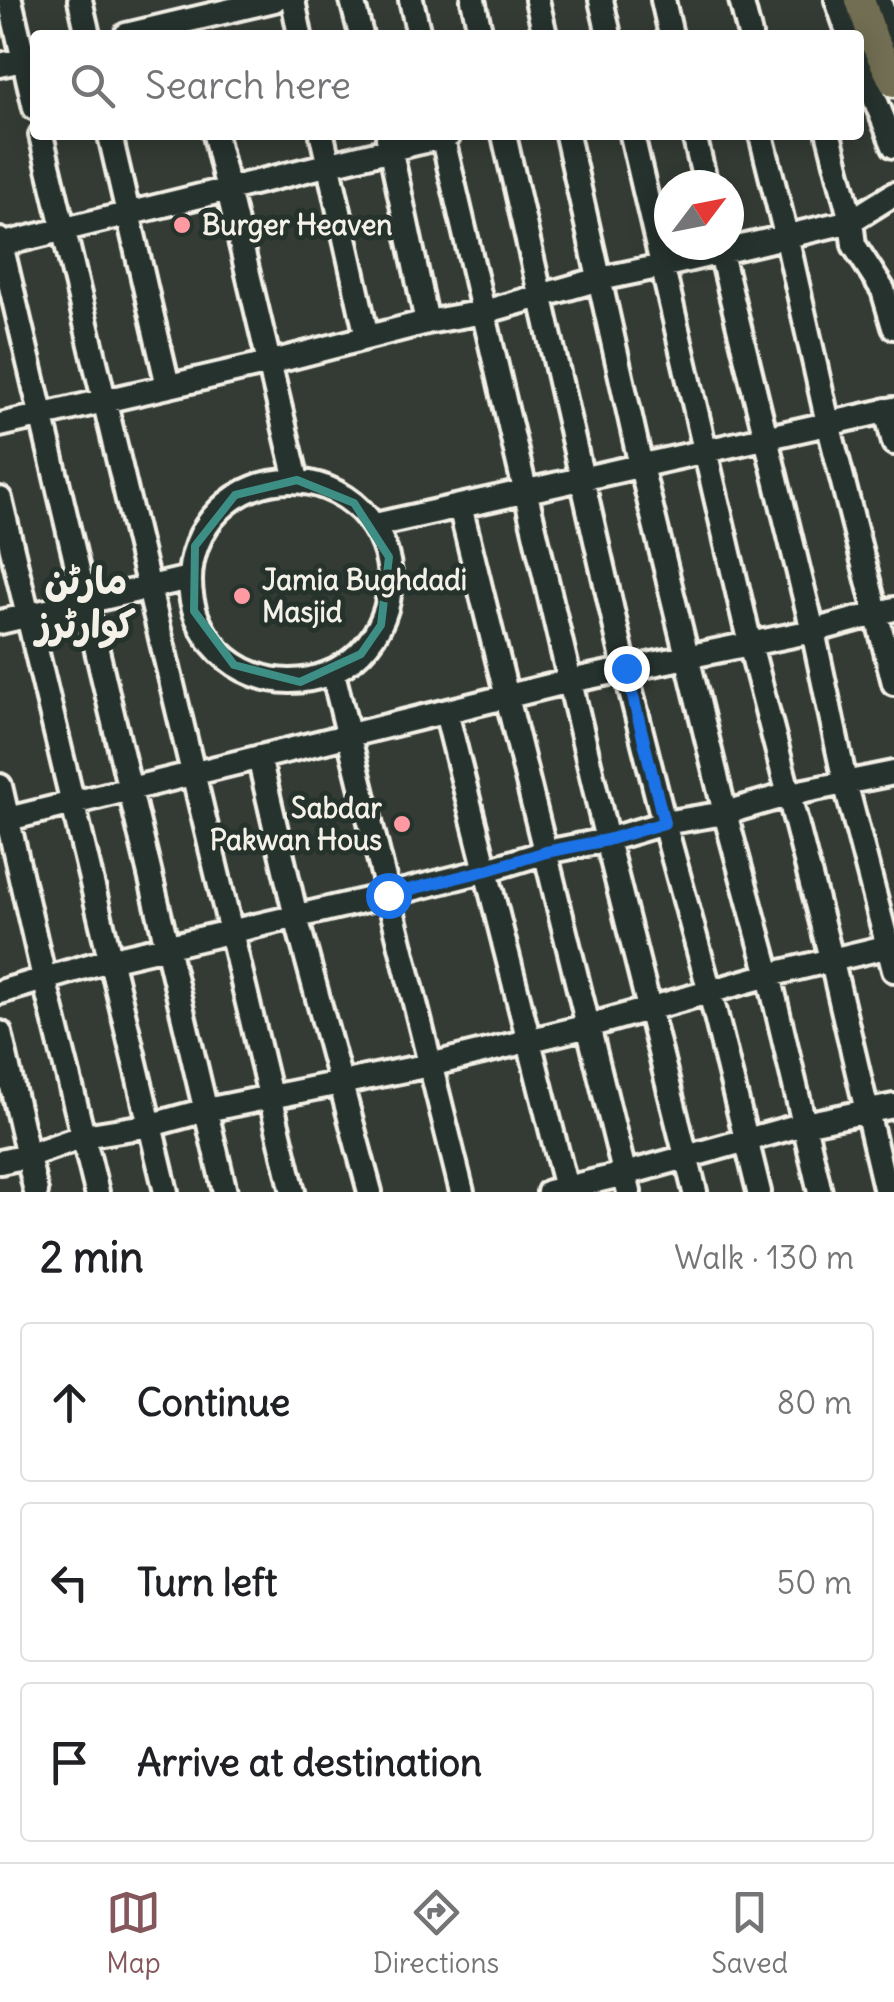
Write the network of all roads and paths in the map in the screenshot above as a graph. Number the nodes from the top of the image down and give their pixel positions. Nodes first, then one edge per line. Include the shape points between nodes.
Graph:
1 (10, 0) edge
2 (80, 0) edge
3 (274, 0) edge
4 (293, 0) edge
5 (352, 0) edge
6 (411, 0) edge
7 (473, 0) edge
8 (537, 0) edge
9 (601, 0) edge
10 (662, 0) edge
11 (741, 0) edge
12 (836, 0) edge
13 (860, 0) edge
14 (879, 0) edge
15 (187, 18) edge
16 (87, 30) edge
17 (144, 30) edge
18 (299, 30) edge
19 (360, 30) edge
20 (418, 30) edge
21 (480, 30) edge
22 (544, 30) edge
23 (608, 30) edge
24 (670, 30) edge
25 (749, 30) edge
26 (848, 30) edge
27 (894, 44) edge
28 (29, 58) edge
29 (0, 65) edge
30 (864, 72) edge
31 (894, 82) edge
32 (43, 140) edge
33 (111, 140) edge
34 (216, 140) edge
35 (323, 140) edge
36 (446, 140) edge
37 (505, 140) edge
38 (568, 140) edge
39 (633, 140) edge
40 (695, 140) edge
41 (762, 140) edge
42 (830, 140) edge
43 (389, 142) edge
44 (894, 146) edge
45 (329, 164) junction
46 (702, 170) edge
47 (228, 189) junction
48 (894, 194) edge
49 (128, 214) junction
50 (851, 221) junction
51 (64, 230) junction
52 (786, 235) junction
53 (0, 243) edge
54 (744, 243) edge
55 (681, 260) edge
56 (723, 260) edge
57 (662, 266) junction
58 (600, 279) junction
59 (540, 294) junction
60 (484, 312) junction
61 (427, 322) junction
62 (894, 327) edge
63 (366, 338) junction
64 (269, 362) junction
65 (168, 386) junction
66 (104, 401) junction
67 (890, 410) edge
68 (42, 414) junction
69 (828, 424) junction
70 (0, 425) edge
71 (764, 438) junction
72 (894, 443) edge
73 (704, 451) junction
74 (641, 466) junction
75 (582, 479) junction
76 (297, 480) junction
77 (526, 492) junction
78 (0, 499) edge
79 (460, 506) junction
80 (375, 525) junction
81 (189, 578) junction
82 (148, 587) junction
83 (86, 602) junction
84 (885, 612) edge
85 (28, 616) junction
86 (0, 622) edge
87 (813, 631) junction
88 (750, 644) junction
89 (688, 656) junction
90 (626, 668) junction
91 (332, 673) junction
92 (570, 681) junction
93 (894, 683) edge
94 (506, 696) junction
95 (446, 712) junction
96 (348, 735) junction
97 (259, 757) junction
98 (195, 773) junction
99 (894, 773) edge
100 (845, 782) junction
101 (0, 786) edge
102 (132, 788) junction
103 (790, 794) junction
104 (74, 802) junction
105 (725, 813) junction
106 (4, 820) edge
107 (664, 823) junction
108 (607, 840) junction
109 (546, 852) junction
110 (487, 870) junction
111 (388, 895) junction
112 (296, 917) junction
113 (231, 930) junction
114 (891, 946) edge
115 (166, 947) junction
116 (109, 960) junction
117 (832, 962) junction
118 (894, 970) edge
119 (768, 975) junction
120 (44, 978) junction
121 (0, 992) edge
122 (710, 992) junction
123 (650, 1009) junction
124 (588, 1026) junction
125 (0, 1033) edge
126 (529, 1040) junction
127 (430, 1065) junction
128 (342, 1084) junction
129 (271, 1097) junction
130 (894, 1106) edge
131 (206, 1110) junction
132 (866, 1112) junction
133 (804, 1124) junction
134 (151, 1125) junction
135 (84, 1136) junction
136 (746, 1140) junction
137 (27, 1156) junction
138 (687, 1156) junction
139 (0, 1162) edge
140 (627, 1183) edge
141 (560, 1191) edge
142 (36, 1192) edge
143 (98, 1192) edge
144 (166, 1192) edge
145 (225, 1192) edge
146 (293, 1192) edge
147 (370, 1192) edge
148 (462, 1192) edge
149 (695, 1192) edge
150 (758, 1192) edge
151 (820, 1192) edge
152 (886, 1192) edge

1 - 28 street
2 - 16 street
3 - 15 street
4 - 18 street
5 - 19 street
6 - 20 street
7 - 21 street
8 - 22 street
9 - 23 street
10 - 24 street
11 - 25 street
12 - 26 street
13 - 31 main road
14 - 27 street
15 - 17 street
28 - 29 street
30 - 44 street
32 - 51 street
33 - 49 street
34 - 47 street
35 - 45 street
36 - 60 street
37 - 59 street
38 - 58 street
39 - 57 street
40 - 46 street
41 - 52 street
42 - 50 street
43 - 45 street
43 - 61 street
45 - 47 street
45 - 63 street
47 - 49 street
47 - 64 street
48 - 50 street
49 - 51 street
49 - 65 street
50 - 52 street
50 - 62 street via 854,245 884,290
51 - 53 street
51 - 66 street
52 - 54 street
52 - 69 street
53 - 68 street
55 - 57 street
56 - 71 street
57 - 58 street
57 - 73 street
58 - 59 street
58 - 74 street
59 - 60 street
59 - 75 street
60 - 61 street
60 - 77 street
61 - 63 street
63 - 64 street
64 - 65 street
64 - 76 street
65 - 66 street
66 - 68 street
66 - 82 street
67 - 69 street
67 - 72 street
68 - 70 street
68 - 83 street
69 - 71 street
69 - 84 street
71 - 73 street
71 - 87 street
73 - 74 street
73 - 88 street
74 - 75 street
74 - 89 street
75 - 77 street
75 - 90 street
76 - 80 street via 327,486
76 - 81 street via 265,482 235,495 211,517 195,546
77 - 79 street
77 - 92 street
78 - 85 street
79 - 80 street
79 - 94 street
80 - 91 street via 389,558 391,592 382,626 361,654
81 - 82 street
81 - 91 street via 194,612 210,642 234,665 266,679 300,682
82 - 83 street
82 - 98 street
83 - 85 street
83 - 102 street
84 - 87 street
84 - 93 street
85 - 86 street
85 - 104 street
87 - 88 street
87 - 100 street
88 - 89 street
88 - 103 street
89 - 90 street
89 - 105 street
90 - 92 street
90 - 107 street
91 - 96 street
92 - 94 street
92 - 108 street
94 - 95 street
94 - 109 street
95 - 96 street
95 - 110 street
96 - 97 street
96 - 111 street
97 - 98 street
97 - 112 street
98 - 102 street
98 - 113 street
99 - 100 street
100 - 103 street
100 - 114 street
101 - 106 street
102 - 104 street
102 - 115 street
103 - 105 street
103 - 117 street
104 - 106 street
104 - 116 street
105 - 107 street
105 - 119 street
106 - 120 street
107 - 108 street
107 - 122 street
108 - 109 street
108 - 123 street
109 - 110 street
109 - 124 street
110 - 111 street
110 - 126 street
111 - 112 street
111 - 127 street
112 - 113 street
112 - 128 street
113 - 115 street
113 - 129 street
114 - 117 street
114 - 118 street
115 - 116 street
115 - 131 street
116 - 120 street
116 - 134 street
117 - 119 street
117 - 132 street
119 - 122 street
119 - 133 street
120 - 121 street
120 - 135 street
122 - 123 street
122 - 136 street
123 - 124 street
123 - 138 street
124 - 126 street
124 - 140 street
125 - 137 street
126 - 127 street
126 - 141 street
127 - 128 street
127 - 148 street
128 - 129 street
128 - 147 street
129 - 131 street
129 - 146 street
130 - 132 street
131 - 134 street
131 - 145 street
132 - 133 street
132 - 152 street
133 - 136 street
133 - 151 street
134 - 135 street
134 - 144 street
135 - 137 street
135 - 143 street
136 - 138 street
136 - 150 street
137 - 139 street
137 - 142 street
138 - 140 street
138 - 149 street
140 - 141 street

